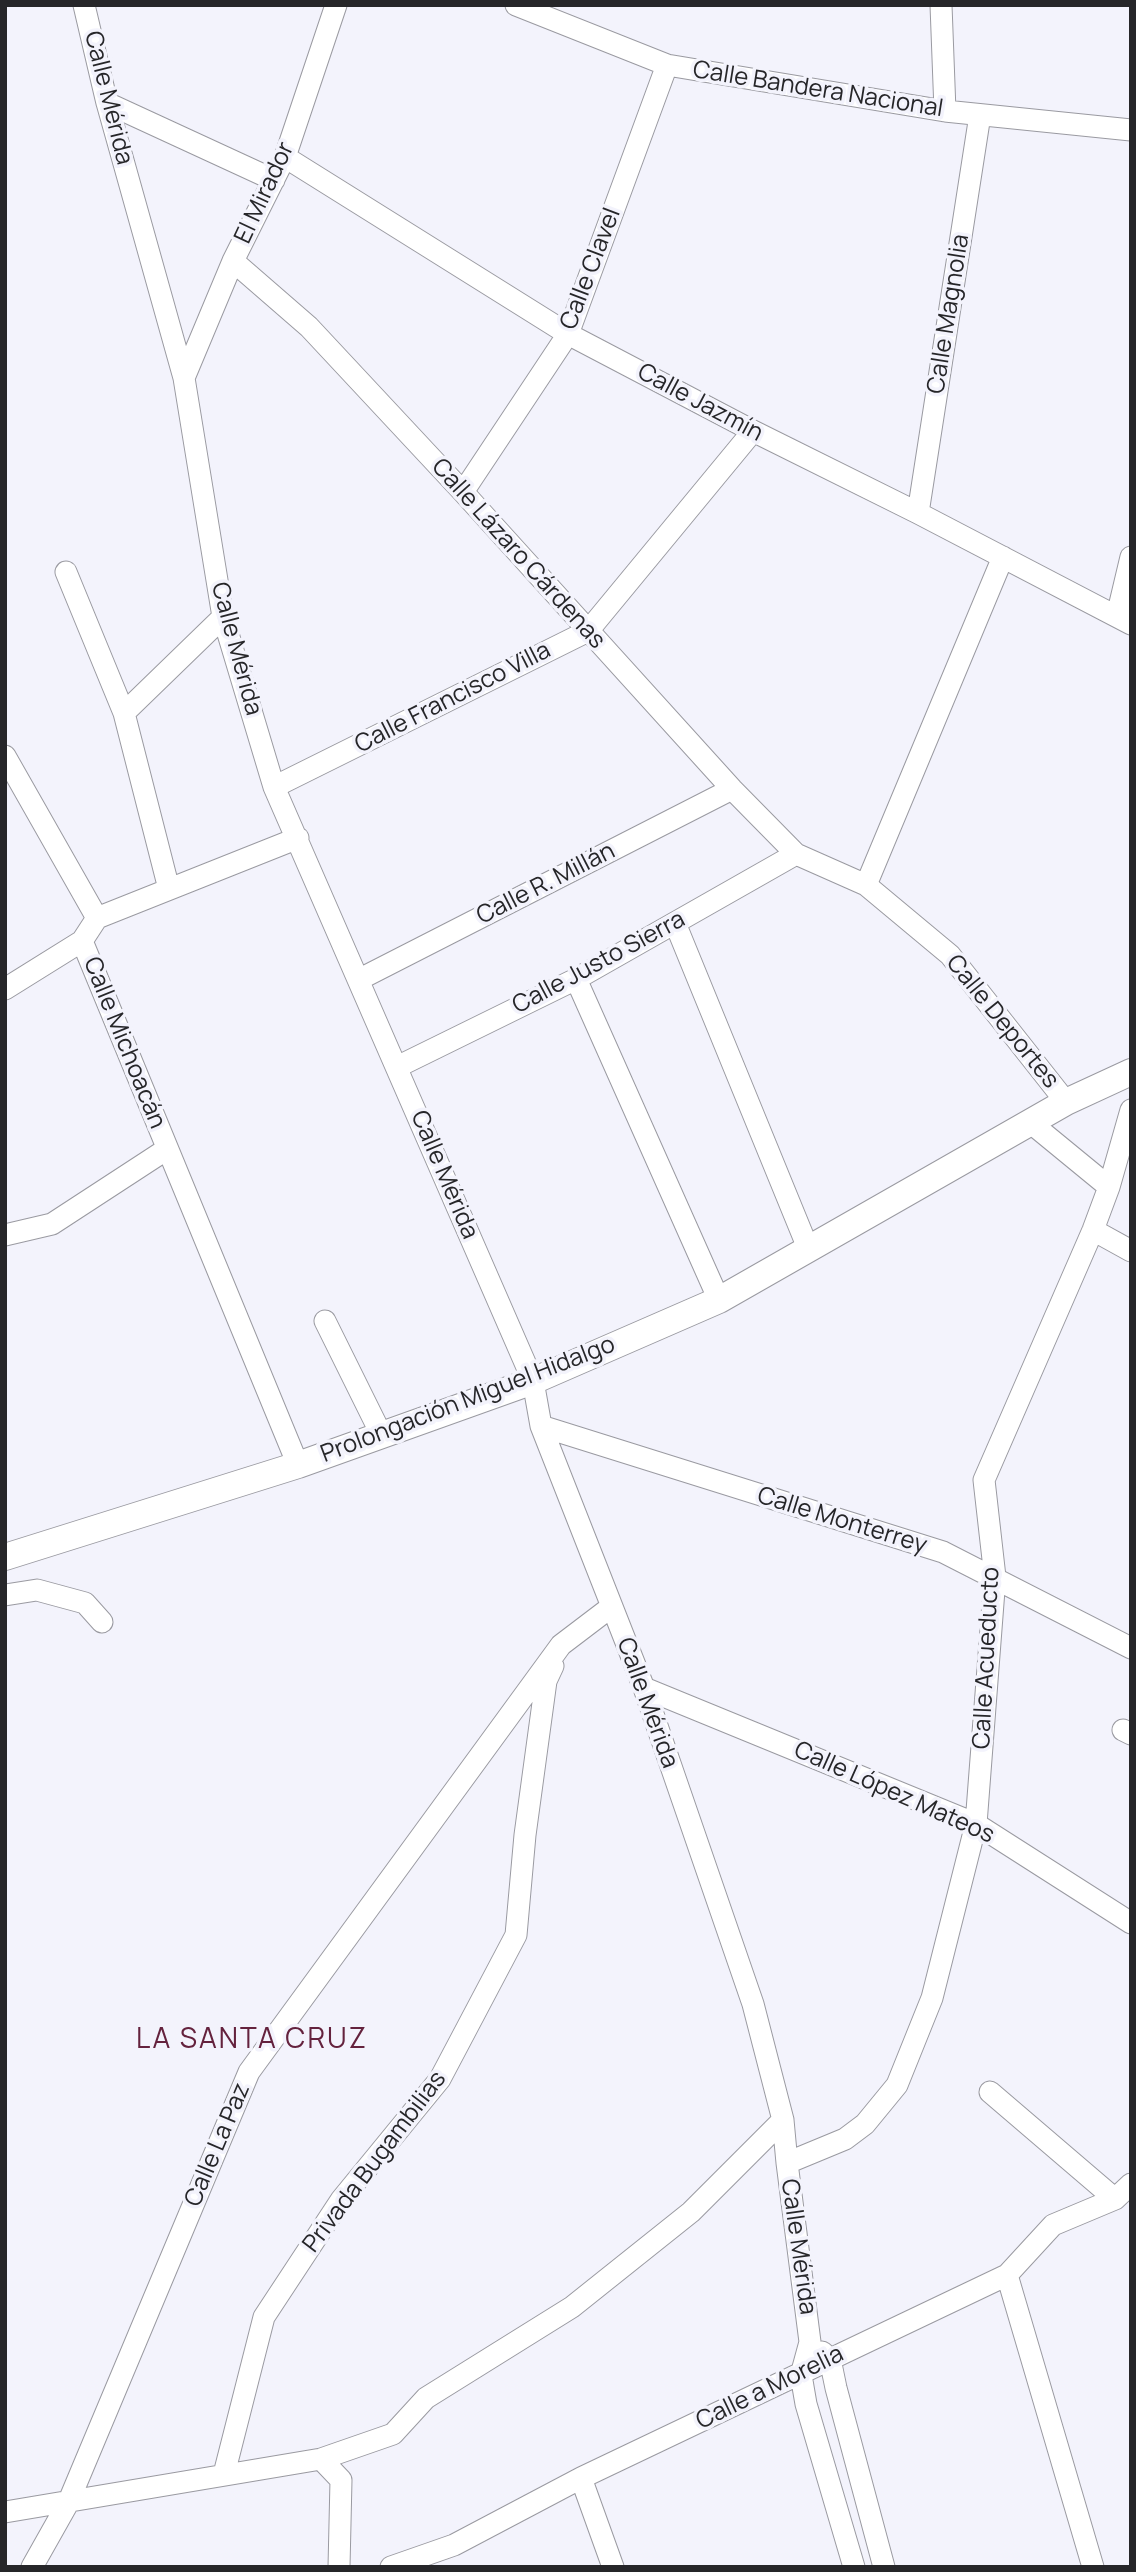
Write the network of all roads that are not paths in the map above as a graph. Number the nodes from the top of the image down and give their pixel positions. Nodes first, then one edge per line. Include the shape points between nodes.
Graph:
1 (84, 5) edge
2 (336, 5) edge
3 (516, 5) edge
4 (941, 5) edge
5 (667, 65) junction
6 (107, 103) junction
7 (945, 111) junction
8 (980, 115) junction
9 (1131, 130) edge
10 (285, 157) junction
11 (274, 180) junction
12 (233, 261) junction
13 (568, 334) junction
14 (184, 378) junction
15 (753, 431) junction
16 (463, 492) junction
17 (918, 513) junction
18 (1003, 557) junction
19 (1131, 557) edge
20 (66, 572) dead end
21 (223, 617) junction
22 (1124, 620) edge
23 (588, 631) junction
24 (124, 713) junction
25 (5, 756) edge
26 (274, 787) junction
27 (732, 789) junction
28 (298, 838) junction
29 (796, 854) junction
30 (866, 885) junction
31 (169, 889) junction
32 (97, 918) junction
33 (675, 923) junction
34 (82, 941) junction
35 (360, 979) junction
36 (576, 979) junction
37 (5, 989) edge
38 (397, 1066) junction
39 (1131, 1072) edge
40 (1066, 1102) junction
41 (1131, 1110) edge
42 (1031, 1123) junction
43 (167, 1149) junction
44 (1109, 1187) junction
45 (1093, 1230) junction
46 (5, 1235) edge
47 (808, 1248) junction
48 (1131, 1251) edge
49 (719, 1300) junction
50 (325, 1321) dead end
51 (533, 1381) junction
52 (541, 1426) junction
53 (381, 1434) junction
54 (298, 1465) junction
55 (5, 1557) edge
56 (995, 1577) junction
57 (5, 1595) edge
58 (611, 1606) junction
59 (102, 1622) dead end
60 (561, 1646) junction
61 (1131, 1648) edge
62 (644, 1688) junction
63 (976, 1824) junction
64 (1131, 1923) edge
65 (990, 2092) dead end
66 (783, 2120) junction
67 (787, 2164) junction
68 (1131, 2184) edge
69 (1115, 2199) junction
70 (1007, 2275) junction
71 (810, 2342) junction
72 (831, 2359) junction
73 (801, 2375) junction
74 (321, 2459) junction
75 (224, 2474) junction
76 (581, 2478) junction
77 (68, 2503) junction
78 (5, 2512) edge
79 (871, 2520) junction
80 (843, 2529) junction
81 (32, 2567) edge
82 (339, 2567) edge
83 (391, 2567) edge
84 (613, 2567) edge
85 (854, 2567) edge
86 (884, 2567) edge
87 (1093, 2567) edge

1 - 6 street, Calle Mérida
2 - 10 street, El Mirador
3 - 5 street, Calle Bandera Nacional
4 - 7 street
5 - 7 street, Calle Bandera Nacional
5 - 13 street, Calle Clavel
6 - 11 street
6 - 14 street, Calle Mérida
7 - 8 street, Calle Bandera Nacional
8 - 9 street, Calle Bandera Nacional
8 - 17 street, Calle Magnolia
10 - 11 street, El Mirador
10 - 13 street, Calle Jazmín
11 - 12 street, El Mirador
12 - 14 street, El Mirador
12 - 16 street, Calle Lázaro Cárdenas via 309,327
13 - 15 street, Calle Jazmín
13 - 16 street, Calle Clavel
14 - 21 street, Calle Mérida
15 - 17 street, Calle Jazmín
15 - 23 street, Calle Francisco Villa
16 - 23 street, Calle Lázaro Cárdenas
17 - 18 street, Calle Jazmín
18 - 22 street, Calle Jazmín
18 - 30 street
19 - 22 street
20 - 24 street
21 - 24 street
21 - 26 street, Calle Mérida
23 - 26 street, Calle Francisco Villa
23 - 27 street, Calle Lázaro Cárdenas
24 - 31 street
25 - 32 street, Calle Michoacán
26 - 28 street, Calle Mérida
27 - 29 street, Calle Lázaro Cárdenas
27 - 35 street, Calle R. Millán
28 - 31 street
28 - 35 street, Calle Mérida
29 - 30 street, Calle Deportes
29 - 33 street, Calle Justo Sierra
30 - 40 street, Calle Deportes via 950,956
31 - 32 street
32 - 34 street, Calle Michoacán
33 - 36 street, Calle Justo Sierra
33 - 47 street
34 - 37 street
34 - 43 street, Calle Michoacán
35 - 38 street, Calle Mérida
36 - 38 street, Calle Justo Sierra
36 - 49 street
38 - 51 street, Calle Mérida
39 - 40 street, Prolongación Miguel Hidalgo
40 - 42 street, Prolongación Miguel Hidalgo
41 - 44 street, Calle Acueducto
42 - 44 street
42 - 47 street, Prolongación Miguel Hidalgo
43 - 46 street, Calle Michoacán via 52,1224
43 - 54 street, Calle Michoacán
44 - 45 street, Calle Acueducto
45 - 48 street
45 - 56 street, Calle Acueducto via 984,1480
47 - 49 street, Prolongación Miguel Hidalgo
49 - 51 street, Prolongación Miguel Hidalgo
50 - 53 street
51 - 52 street, Calle Mérida
51 - 53 street, Prolongación Miguel Hidalgo
52 - 56 street, Calle Monterrey via 943,1552
52 - 58 street, Calle Mérida
53 - 54 street, Prolongación Miguel Hidalgo
54 - 55 street, Prolongación Miguel Hidalgo
56 - 61 street, Calle Monterrey
56 - 63 street, Calle Acueducto
57 - 59 street via 37,1590 85,1603
58 - 60 street, Calle La Paz
58 - 62 street, Calle Mérida
60 - 75 street, Privada Bugambilias via 546,1681 516,1935 440,2078 341,2200 264,2317
60 - 77 street, Calle La Paz via 248,2072
62 - 63 street, Calle López Mateos
62 - 66 street, Calle Mérida via 753,2004
63 - 64 street, Calle López Mateos
63 - 67 street, Calle Acueducto via 932,1998 897,2085 865,2124 845,2139
65 - 69 street
66 - 67 street, Calle Mérida
66 - 74 street via 691,2212 572,2307 426,2399 393,2434
67 - 71 street, Calle Mérida
68 - 69 street, Calle a Morelia
69 - 70 street, Calle a Morelia via 1054,2225
70 - 72 street, Calle a Morelia
70 - 87 street
71 - 72 street, Calle Mérida
71 - 73 street, Calle Mérida
72 - 73 street, Calle a Morelia
72 - 79 street
73 - 76 street, Calle a Morelia
73 - 80 street, Calle Mérida
74 - 75 street
74 - 82 street via 341,2480
75 - 77 street
76 - 83 street, Calle a Morelia via 453,2546
76 - 84 street
77 - 78 street
77 - 81 street, Calle La Paz
79 - 80 street
79 - 86 street
80 - 85 street, Calle Mérida

